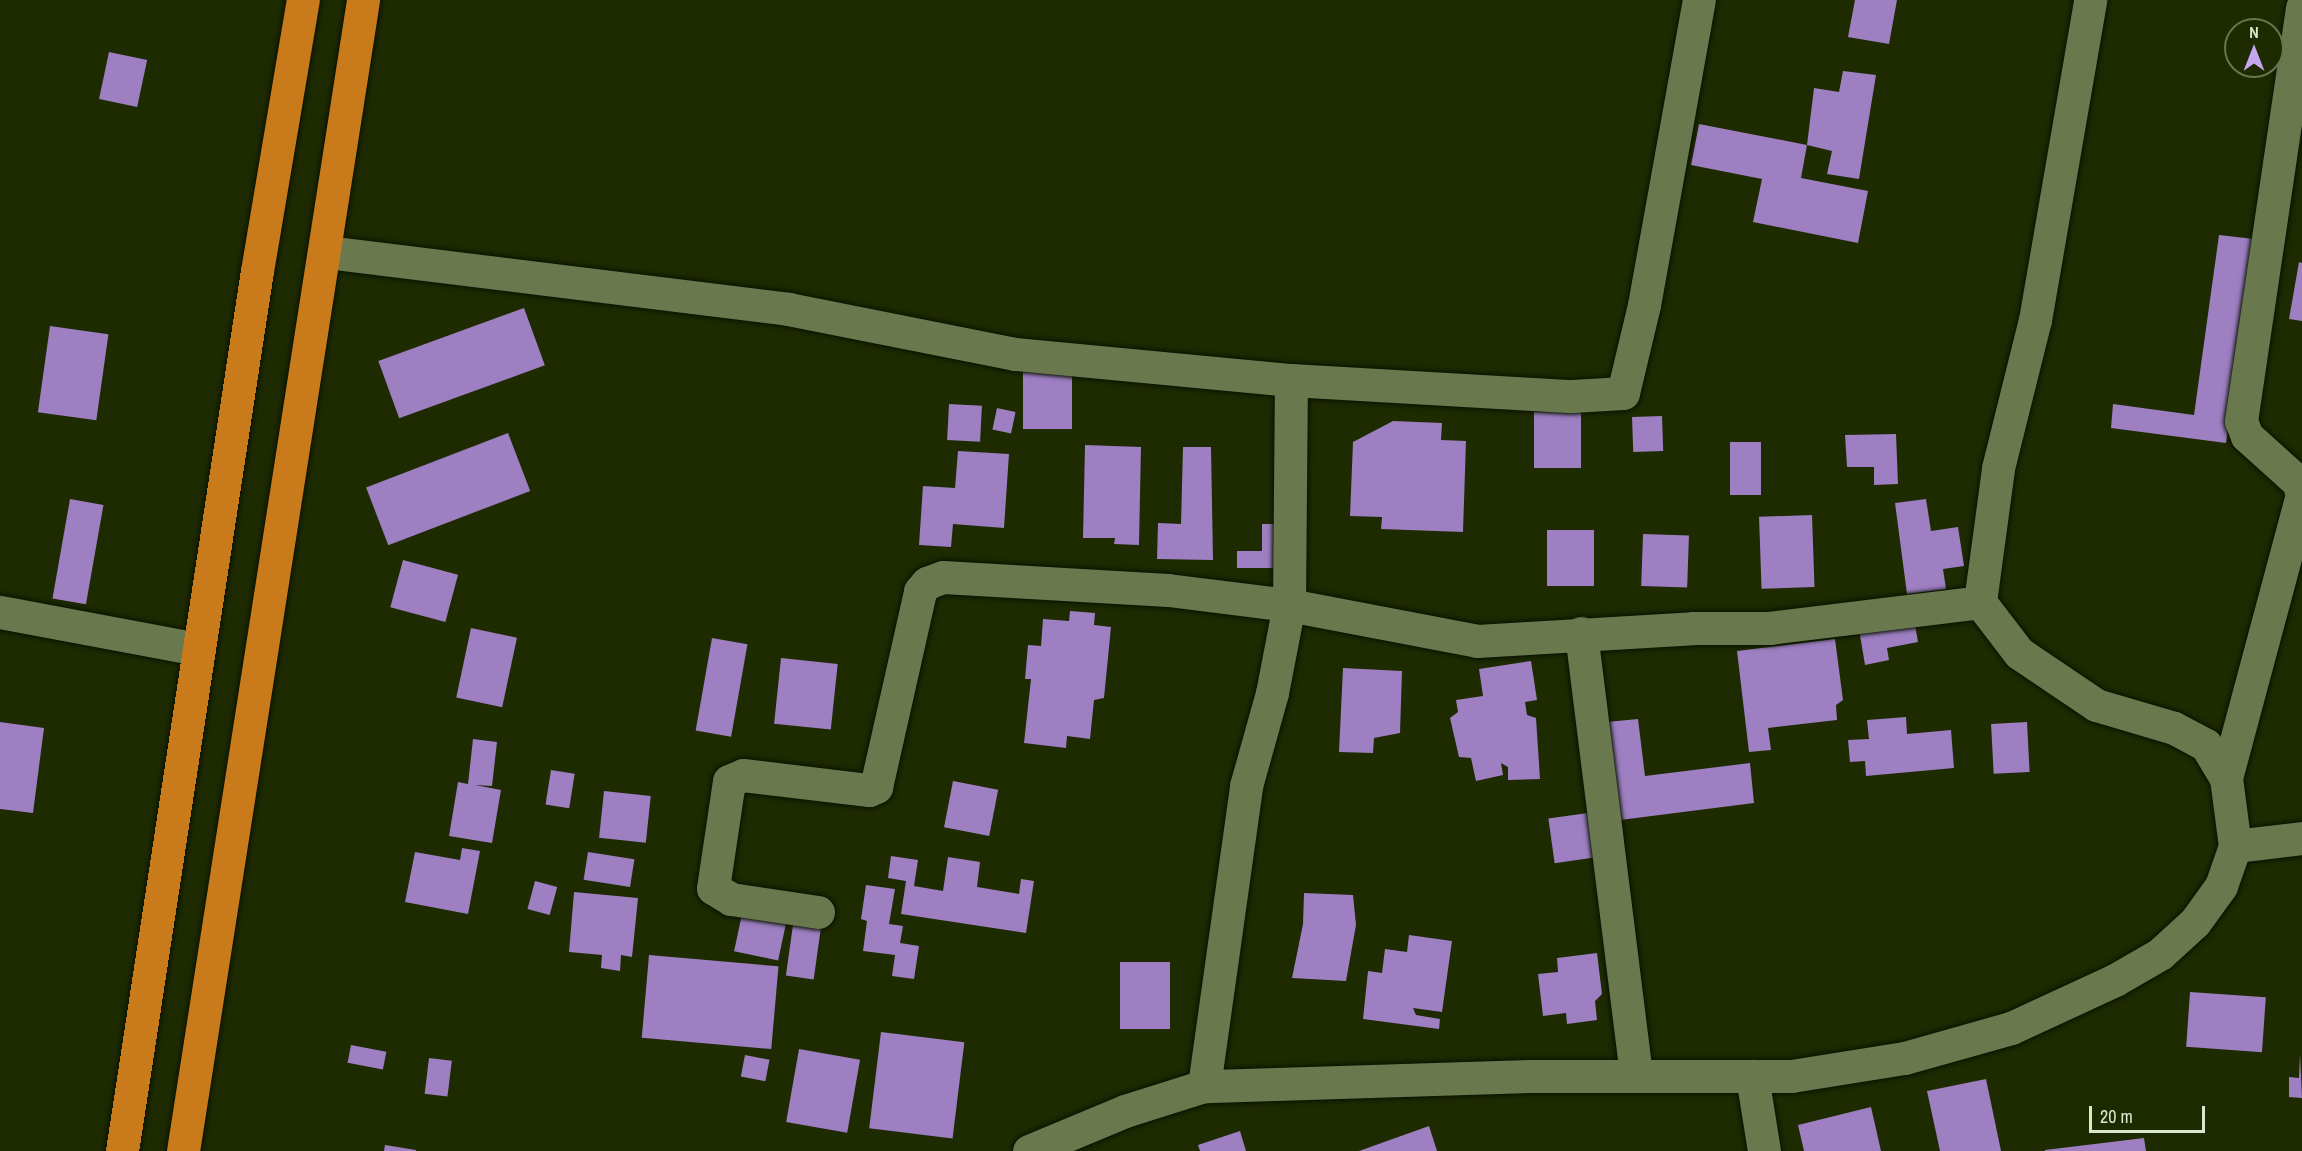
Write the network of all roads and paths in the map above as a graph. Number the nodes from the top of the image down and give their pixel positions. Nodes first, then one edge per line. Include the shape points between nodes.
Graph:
1 (303, 0) edge
2 (363, 0) edge
3 (1699, 0) edge
4 (2090, 0) edge
5 (2302, 7) edge
6 (326, 252) junction
7 (1291, 380) junction
8 (1980, 602) junction
9 (1289, 605) junction
10 (0, 612) edge
11 (1581, 633) junction
12 (198, 650) junction
13 (2226, 778) junction
14 (2302, 838) edge
15 (2235, 846) junction
16 (818, 912) dead end
17 (1636, 1076) junction
18 (1752, 1076) junction
19 (1204, 1086) junction
20 (122, 1151) edge
21 (183, 1151) edge
22 (1029, 1151) edge
23 (1764, 1151) edge

1 - 12 highway
2 - 6 highway
3 - 7 street via 1644,305 1623,393 1572,396
4 - 8 street via 2035,320 1998,468
5 - 13 street via 2241,421 2247,436 2298,482 2302,495
6 - 7 street via 788,309 1015,354
6 - 21 highway
7 - 9 street
8 - 11 street via 1769,628
8 - 13 street via 2029,660 2096,705 2174,728 2206,746
9 - 11 street via 1477,640
9 - 16 street via 1086,585 943,577 927,583 920,591 876,787 869,790 743,775 729,781 713,888 731,899
9 - 19 street via 1272,693 1246,786
10 - 12 street
11 - 17 street
12 - 20 highway
13 - 15 street
14 - 15 street
15 - 18 street via 2221,886 2194,922 2160,954 2056,1010 2011,1028 1904,1058 1801,1075
17 - 18 street
17 - 19 street
18 - 23 street
19 - 22 street via 1125,1111

